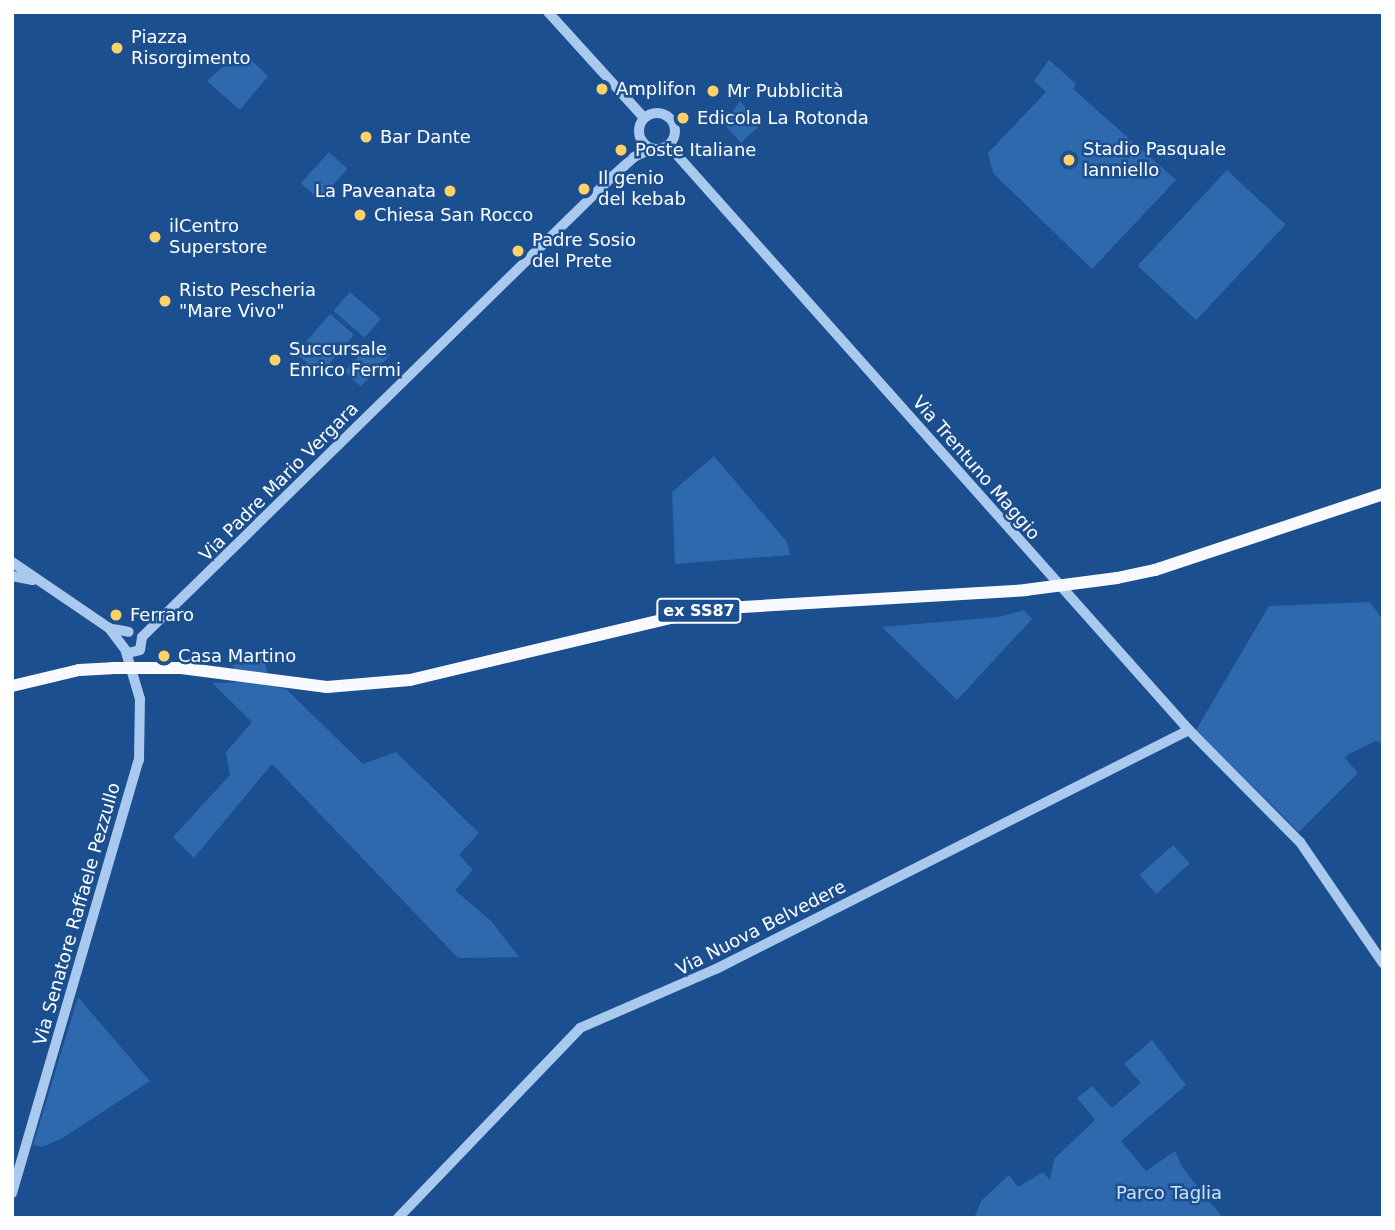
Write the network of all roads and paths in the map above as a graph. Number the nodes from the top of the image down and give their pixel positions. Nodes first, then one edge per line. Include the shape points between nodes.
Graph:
1 (548, 12) edge
2 (644, 118) junction
3 (669, 146) junction
4 (651, 149) junction
5 (1383, 494) edge
6 (12, 562) edge
7 (12, 576) edge
8 (43, 583) junction
9 (109, 628) junction
10 (129, 632) junction
11 (142, 637) junction
12 (124, 649) junction
13 (141, 650) junction
14 (135, 671) junction
15 (12, 686) edge
16 (1189, 730) junction
17 (1383, 963) edge
18 (12, 1193) edge
19 (398, 1218) edge

1 - 2 street
2 - 3 street via 658,113 671,119 675,131
2 - 4 street via 639,135
3 - 4 street
3 - 16 street, Via Trentuno Maggio
4 - 11 street, Via Padre Mario Vergara via 613,176
5 - 15 highway, ex SS87, bridge via 1155,570 1117,578 1025,590 709,609 410,680 327,687 181,668 112,668 79,670
6 - 8 street
7 - 8 street
8 - 9 street
9 - 10 street
9 - 12 street
10 - 11 street
10 - 12 street
11 - 13 street, Via Senatore Raffaele Pezzullo
12 - 13 street
12 - 14 street, Via Senatore Raffaele Pezzullo
13 - 14 street, Via Senatore Raffaele Pezzullo
14 - 18 street, Via Senatore Raffaele Pezzullo via 142,719 139,760
16 - 17 street, Via Trentuno Maggio via 1300,842
16 - 19 street, Via Nuova Belvedere via 716,969 580,1028

